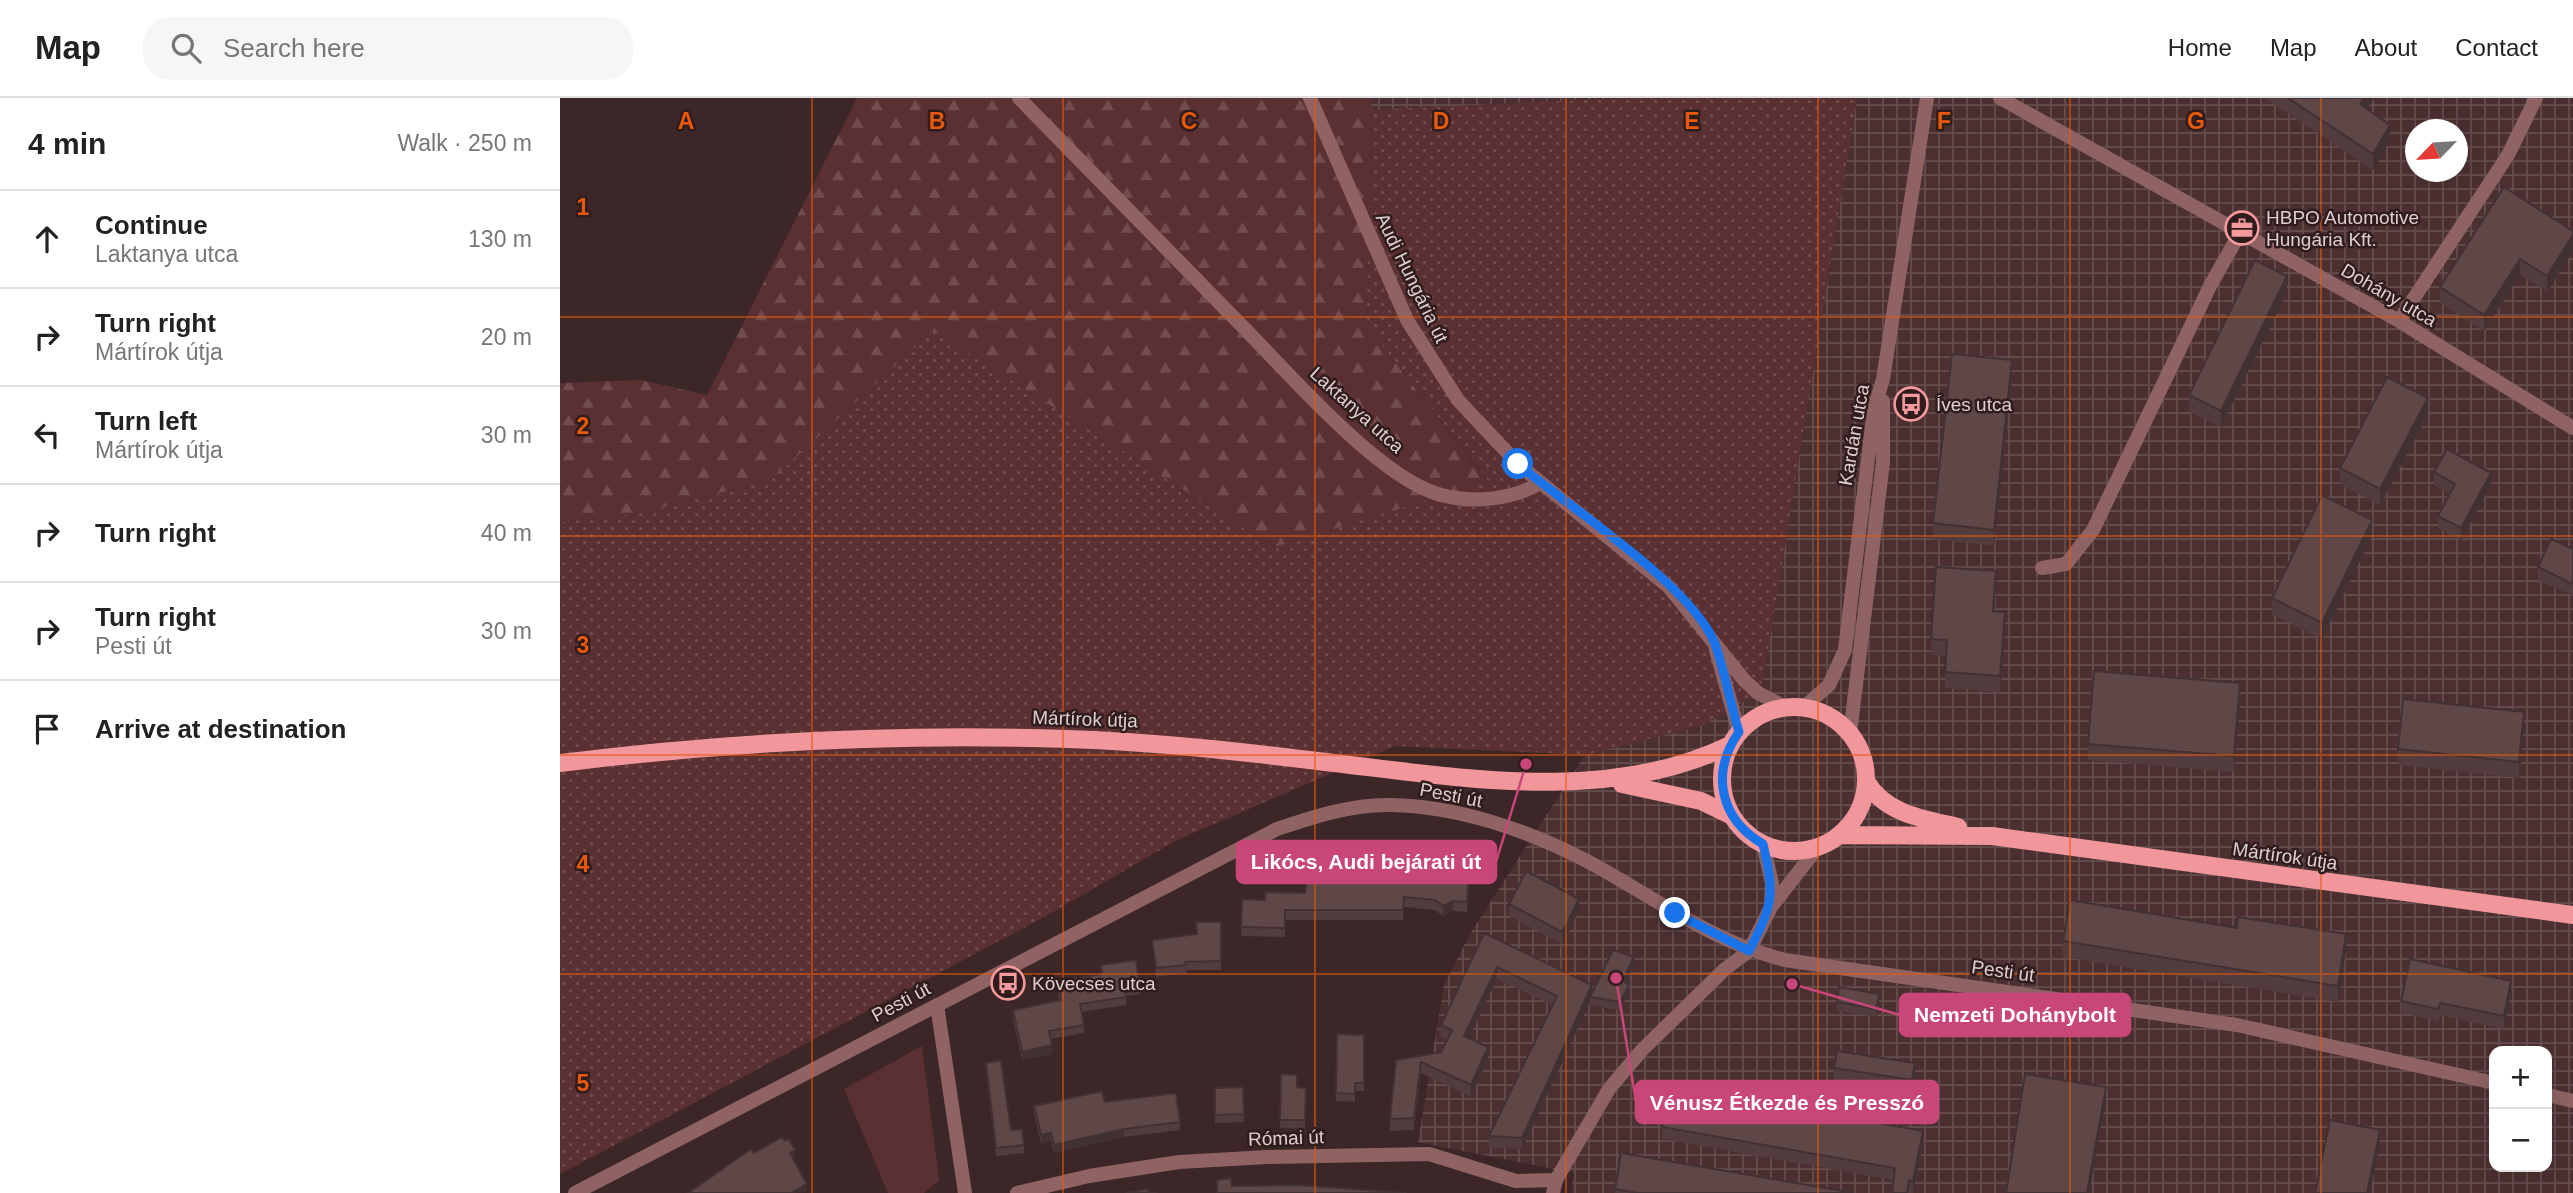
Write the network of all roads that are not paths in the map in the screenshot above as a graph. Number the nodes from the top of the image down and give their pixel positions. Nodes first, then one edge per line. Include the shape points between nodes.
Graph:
1 (1019, 98) edge
2 (1310, 98) edge
3 (1927, 98) edge
4 (2000, 98) edge
5 (2536, 98) edge
6 (2240, 233) junction
7 (2399, 321) junction
8 (1883, 379) junction
9 (2573, 428) edge
10 (1541, 483) junction
11 (2042, 568) dead end
12 (1714, 642) junction
13 (1785, 707) junction
14 (1804, 707) junction
15 (1850, 734) junction
16 (1734, 738) junction
17 (560, 763) edge
18 (1609, 781) junction
19 (1866, 781) junction
20 (1732, 816) junction
21 (1839, 835) junction
22 (1992, 836) junction
23 (1763, 844) junction
24 (1818, 847) junction
25 (1771, 906) junction
26 (2573, 915) edge
27 (1749, 951) junction
28 (937, 1005) junction
29 (2489, 1082) edge
30 (2552, 1096) edge
31 (2573, 1101) edge
32 (1555, 1186) edge
33 (575, 1193) edge
34 (965, 1193) edge
35 (1017, 1193) edge

1 - 10 street, Laktanya utca via 1306,391 1356,440 1399,473 1437,494 1471,499 1522,494
2 - 10 street, Audi Hungária út via 1390,286 1431,362 1488,434
3 - 8 street
4 - 6 street, Dohány utca
5 - 7 street via 2508,155
6 - 7 street, Dohány utca
6 - 11 street via 2093,530 2066,564
7 - 9 street, Dohány utca
8 - 14 street, Kardán utca via 1874,409 1845,650 1829,685
8 - 15 street, Kardán utca via 1884,462
10 - 12 street via 1669,587
12 - 13 street via 1758,693
12 - 16 street
13 - 14 main road, Mártírok útja
13 - 16 main road, Mártírok útja via 1755,718
14 - 15 main road, Mártírok útja via 1837,721
15 - 19 main road, Mártírok útja via 1862,756
16 - 18 main road, Mártírok útja via 1684,766
16 - 20 main road, Mártírok útja via 1724,759 1722,788
17 - 18 main road, Mártírok útja via 742,743 1007,737 1155,744 1486,778
18 - 20 main road, Mártírok útja via 1701,801
19 - 21 main road via 1861,805
19 - 22 main road, Mártírok útja via 1886,804 1906,814
20 - 23 main road, Mártírok útja
21 - 22 main road, Mártírok útja
21 - 24 main road
22 - 26 main road, Mártírok útja
23 - 24 main road via 1781,850
23 - 25 street via 1772,883
24 - 25 street
25 - 27 street
27 - 28 street, Pesti út via 1584,859 1500,824 1433,808 1390,804 1353,808 1277,829
27 - 29 street, Pesti út via 2236,1025
27 - 32 street via 1642,1050 1609,1090
28 - 33 street, Pesti út
28 - 34 street
30 - 31 street
32 - 35 street, Római út via 1516,1181 1429,1154 1179,1162

